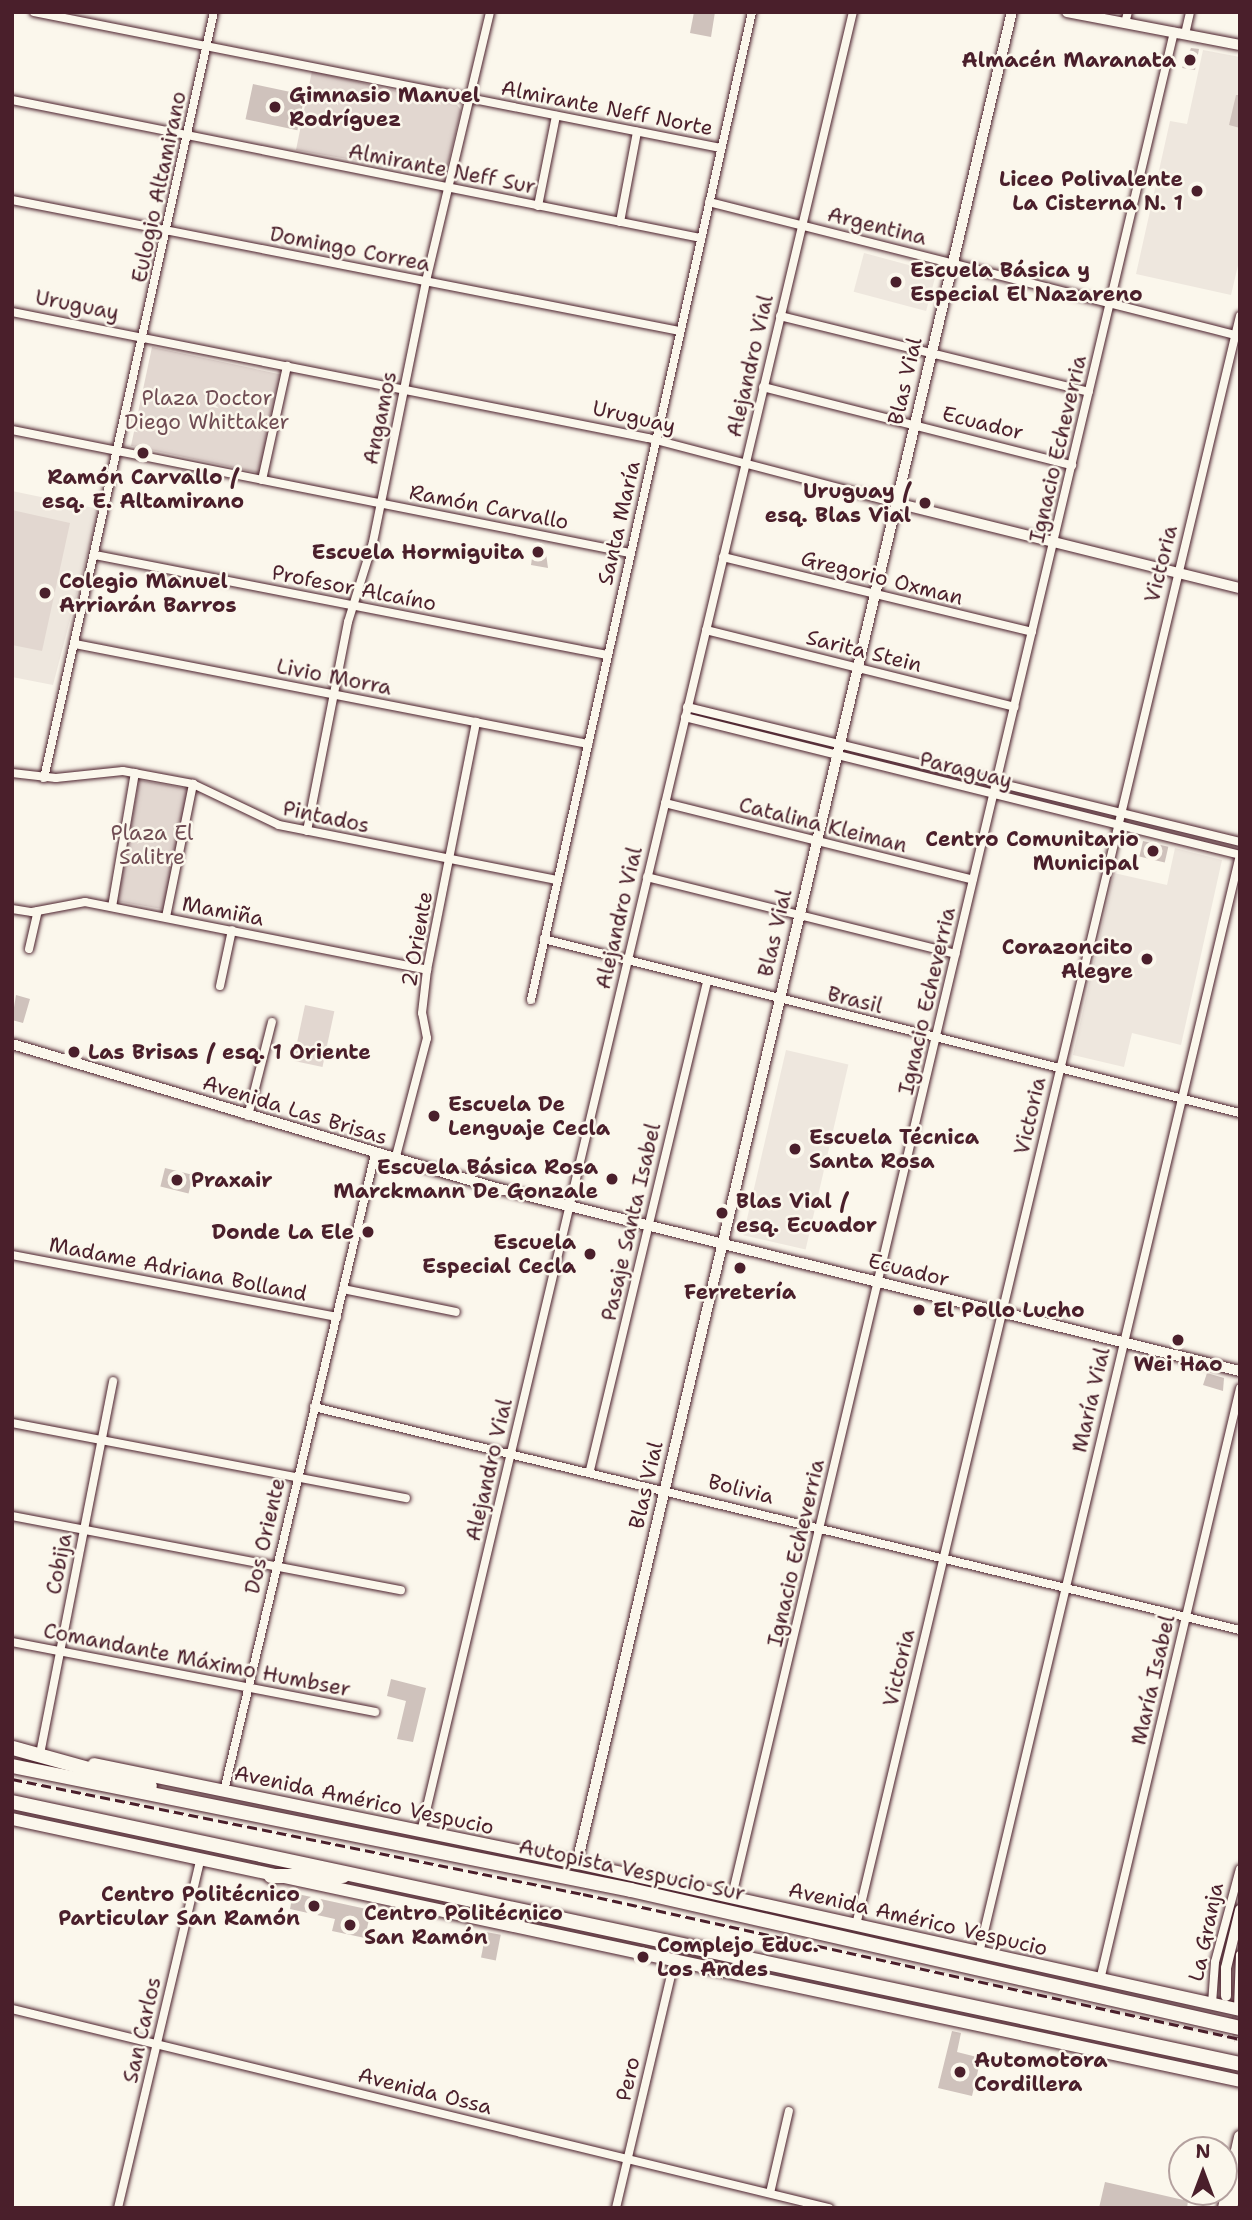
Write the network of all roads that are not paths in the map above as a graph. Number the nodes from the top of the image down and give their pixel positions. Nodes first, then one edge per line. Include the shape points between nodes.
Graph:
1 (34, 12) edge
2 (214, 12) edge
3 (490, 12) edge
4 (752, 12) edge
5 (853, 12) edge
6 (1013, 12) edge
7 (1067, 12) edge
8 (1190, 12) edge
9 (1126, 18) edge
10 (1179, 33) junction
11 (1240, 44) edge
12 (207, 46) junction
13 (472, 99) junction
14 (12, 100) edge
15 (556, 116) junction
16 (637, 132) junction
17 (188, 136) junction
18 (721, 148) junction
19 (450, 188) junction
20 (12, 200) edge
21 (709, 202) junction
22 (538, 206) junction
23 (620, 222) junction
24 (802, 225) junction
25 (167, 231) junction
26 (701, 239) junction
27 (953, 263) junction
28 (426, 281) junction
29 (1110, 303) junction
30 (12, 312) edge
31 (780, 316) junction
32 (1240, 316) edge
33 (680, 331) junction
34 (1237, 335) edge
35 (143, 338) junction
36 (932, 353) junction
37 (287, 366) junction
38 (763, 387) junction
39 (404, 390) junction
40 (1089, 393) junction
41 (915, 425) junction
42 (12, 430) edge
43 (656, 440) junction
44 (118, 451) junction
45 (1072, 465) junction
46 (744, 467) junction
47 (262, 480) junction
48 (381, 503) junction
49 (896, 503) junction
50 (1054, 542) junction
51 (630, 553) junction
52 (94, 555) junction
53 (723, 557) junction
54 (1176, 572) junction
55 (1240, 588) edge
56 (875, 594) junction
57 (352, 605) junction
58 (706, 630) junction
59 (1032, 632) junction
60 (75, 644) junction
61 (607, 655) junction
62 (857, 668) junction
63 (333, 694) junction
64 (687, 707) junction
65 (1015, 707) junction
66 (685, 717) junction
67 (476, 722) junction
68 (588, 744) junction
69 (839, 744) junction
70 (836, 757) junction
71 (135, 772) junction
72 (12, 773) edge
73 (44, 778) junction
74 (997, 782) junction
75 (193, 784) junction
76 (994, 794) junction
77 (665, 803) junction
78 (1119, 812) junction
79 (1116, 824) junction
80 (307, 831) junction
81 (817, 841) junction
82 (1240, 842) edge
83 (1240, 855) edge
84 (450, 860) junction
85 (647, 877) junction
86 (557, 880) junction
87 (974, 880) junction
88 (112, 907) junction
89 (12, 909) edge
90 (38, 911) junction
91 (799, 915) junction
92 (166, 917) junction
93 (232, 930) junction
94 (544, 939) junction
95 (29, 949) dead end
96 (956, 954) junction
97 (627, 962) junction
98 (428, 970) junction
99 (707, 982) junction
100 (220, 986) dead end
101 (531, 1000) dead end
102 (779, 1000) junction
103 (272, 1022) dead end
104 (936, 1038) junction
105 (12, 1044) edge
106 (1059, 1069) junction
107 (1181, 1098) junction
108 (1240, 1113) edge
109 (248, 1116) junction
110 (374, 1154) junction
111 (395, 1160) junction
112 (569, 1208) junction
113 (648, 1227) junction
114 (722, 1244) junction
115 (12, 1255) edge
116 (878, 1282) junction
117 (343, 1289) junction
118 (456, 1312) dead end
119 (1002, 1312) junction
120 (337, 1317) junction
121 (1123, 1342) junction
122 (1240, 1371) edge
123 (113, 1381) dead end
124 (1240, 1388) edge
125 (314, 1407) junction
126 (12, 1423) edge
127 (101, 1440) junction
128 (511, 1451) junction
129 (590, 1470) junction
130 (296, 1478) junction
131 (665, 1489) junction
132 (406, 1498) dead end
133 (12, 1516) edge
134 (820, 1527) junction
135 (84, 1530) junction
136 (944, 1557) junction
137 (276, 1567) junction
138 (1065, 1587) junction
139 (401, 1590) dead end
140 (1186, 1617) junction
141 (1240, 1630) edge
142 (12, 1642) edge
143 (60, 1651) junction
144 (248, 1688) junction
145 (375, 1712) dead end
146 (13, 1748) edge
147 (40, 1754) junction
148 (12, 1766) edge
149 (224, 1791) junction
150 (12, 1802) edge
151 (12, 1819) edge
152 (276, 1821) junction
153 (421, 1832) junction
154 (200, 1860) junction
155 (577, 1863) junction
156 (1240, 1869) edge
157 (271, 1876) junction
158 (373, 1876) junction
159 (732, 1896) junction
160 (1240, 1910) edge
161 (856, 1925) junction
162 (979, 1953) junction
163 (1240, 1955) edge
164 (675, 1959) junction
165 (1100, 1980) junction
166 (1226, 1996) tunnel mouth
167 (1212, 2004) junction
168 (12, 2009) edge
169 (1239, 2010) edge
170 (1240, 2028) edge
171 (157, 2045) junction
172 (1240, 2064) edge
173 (1240, 2081) edge
174 (789, 2111) dead end
175 (1240, 2137) edge
176 (628, 2159) junction
177 (1240, 2176) edge
178 (770, 2193) junction
179 (118, 2208) edge
180 (616, 2208) edge
181 (829, 2208) edge
182 (1224, 2208) edge
183 (1232, 2208) edge

1 - 12 street, Almirante Neff Norte
2 - 12 street, Eulogio Altamirano
3 - 13 street, Angamos
4 - 18 street, Santa María
5 - 24 street, Alejandro Vial
6 - 27 street, Blas Vial
7 - 9 main road
8 - 10 street, Ignacio Echeverria
9 - 10 main road
10 - 11 main road
10 - 29 street, Ignacio Echeverria
12 - 13 street, Almirante Neff Norte
12 - 17 street, Eulogio Altamirano
13 - 15 street, Almirante Neff Norte
13 - 19 street, Angamos
14 - 17 street, Almirante Neff Sur
15 - 16 street, Almirante Neff Norte
15 - 22 street
16 - 18 street, Almirante Neff Norte
16 - 23 street
17 - 19 street, Almirante Neff Sur
17 - 25 street, Eulogio Altamirano
18 - 21 street, Santa María
19 - 22 street, Almirante Neff Sur
19 - 28 street, Angamos
20 - 25 street, Domingo Correa
21 - 24 street, Argentina
21 - 26 street, Santa María
22 - 23 street, Almirante Neff Sur
23 - 26 street, Almirante Neff Sur
24 - 27 street, Argentina
24 - 31 street, Alejandro Vial
25 - 28 street, Domingo Correa
25 - 35 street, Eulogio Altamirano
26 - 33 street, Santa María
27 - 29 street, Argentina
27 - 36 street, Blas Vial
28 - 33 street, Domingo Correa
28 - 39 street, Angamos
29 - 34 street, Argentina
29 - 40 street, Ignacio Echeverria
30 - 35 street, Uruguay
31 - 36 street
31 - 38 street, Alejandro Vial
32 - 34 street, Victoria
33 - 43 street, Santa María
34 - 54 street, Victoria
35 - 37 street, Uruguay
35 - 44 street, Eulogio Altamirano
36 - 40 street
36 - 41 street, Blas Vial
37 - 39 street, Uruguay
37 - 47 street
38 - 41 street, Ecuador
38 - 46 street, Alejandro Vial
39 - 43 street, Uruguay
39 - 48 street, Angamos
40 - 45 street, Ignacio Echeverria
41 - 45 street, Ecuador
41 - 49 street, Blas Vial
42 - 44 street, Ramón Carvallo
43 - 46 street, Uruguay
43 - 51 street, Santa María
44 - 47 street, Ramón Carvallo
44 - 52 street, Eulogio Altamirano
45 - 50 street, Ignacio Echeverria
46 - 49 street, Uruguay
46 - 53 street, Alejandro Vial
47 - 48 street, Ramón Carvallo
48 - 51 street, Ramón Carvallo
48 - 57 street, Angamos
49 - 50 street, Uruguay
49 - 56 street, Blas Vial
50 - 54 street, Uruguay
50 - 59 street, Ignacio Echeverria
51 - 61 street, Santa María
52 - 57 street, Profesor Alcaíno
52 - 60 street, Eulogio Altamirano
53 - 56 street, Gregorio Oxman
53 - 58 street, Alejandro Vial
54 - 55 street, Uruguay
54 - 78 street, Victoria
56 - 59 street, Gregorio Oxman
56 - 62 street, Blas Vial
57 - 61 street, Profesor Alcaíno
57 - 63 street, Angamos
58 - 62 street, Sarita Stein
58 - 64 street, Alejandro Vial
59 - 65 street, Ignacio Echeverria
60 - 63 street, Livio Morra
60 - 73 street, Eulogio Altamirano
61 - 68 street, Santa María
62 - 65 street, Sarita Stein
62 - 69 street, Blas Vial
63 - 67 street, Livio Morra
63 - 80 street, Angamos
64 - 66 street, Alejandro Vial
64 - 69 street, Paraguay
65 - 74 street, Ignacio Echeverria
66 - 70 street, Paraguay
66 - 77 street, Alejandro Vial
67 - 68 street, Livio Morra
67 - 84 street, 2 Oriente
68 - 86 street, Santa María
69 - 70 street, Blas Vial
69 - 74 street, Paraguay
70 - 76 street, Paraguay
70 - 81 street, Blas Vial
71 - 73 street, Pintados
71 - 75 street, Pintados
71 - 88 street
72 - 73 street, Pintados
74 - 76 street, Ignacio Echeverria
74 - 78 street, Paraguay
75 - 80 street, Pintados via 225,795 270,822
75 - 92 street
76 - 79 street, Paraguay
76 - 87 street, Ignacio Echeverria
77 - 81 street, Catalina Kleiman
77 - 85 street, Alejandro Vial
78 - 79 street, Victoria
78 - 82 street, Paraguay
79 - 83 street, Paraguay
79 - 106 street, Victoria
80 - 84 street, Pintados
81 - 87 street, Catalina Kleiman
81 - 91 street, Blas Vial
83 - 107 street, María Vial
84 - 86 street, Pintados
84 - 98 street, 2 Oriente
85 - 91 street
85 - 97 street, Alejandro Vial
86 - 94 street, Santa María
87 - 96 street, Ignacio Echeverria
88 - 90 street, Mamiña via 70,901
88 - 92 street, Mamiña
89 - 90 street, Mamiña
90 - 95 street
91 - 96 street
91 - 102 street, Blas Vial
92 - 93 street, Mamiña
93 - 98 street, Mamiña
93 - 100 street
94 - 97 street, Brasil
94 - 101 street, Santa María
96 - 104 street, Ignacio Echeverria
97 - 99 street, Brasil
97 - 112 street, Alejandro Vial
98 - 111 street, 2 Oriente via 422,1013 428,1038
99 - 102 street, Brasil
99 - 113 street, Pasaje Santa Isabel
102 - 104 street, Brasil
102 - 114 street, Blas Vial
103 - 109 street
104 - 106 street, Brasil
104 - 116 street, Ignacio Echeverria
105 - 109 street, Avenida Las Brisas
106 - 107 street, Brasil
106 - 119 street, Victoria
107 - 108 street, Brasil
107 - 121 street, María Vial
109 - 110 street, Avenida Las Brisas
110 - 111 street, Avenida Las Brisas
110 - 117 street, Dos Oriente
111 - 112 street, Avenida Las Brisas
112 - 113 street, Ecuador
112 - 128 street, Alejandro Vial
113 - 114 street, Ecuador
113 - 129 street, Pasaje Santa Isabel
114 - 116 street, Ecuador
114 - 131 street, Blas Vial
115 - 120 street, Madame Adriana Bolland
116 - 119 street, Ecuador
116 - 134 street, Ignacio Echeverria
117 - 118 street
117 - 120 street, Dos Oriente
119 - 121 street, Ecuador
119 - 136 street, Victoria
120 - 125 street, Dos Oriente
121 - 122 street, Ecuador
121 - 138 street, María Vial
123 - 127 street, Cobija
124 - 140 street, María Isabel
125 - 128 street, Bolivia
125 - 130 street, Dos Oriente
126 - 127 street
127 - 130 street
127 - 135 street, Cobija
128 - 129 street, Bolivia
128 - 153 street, Alejandro Vial
129 - 131 street, Bolivia
130 - 132 street
130 - 137 street, Dos Oriente
131 - 134 street, Bolivia
131 - 155 street, Blas Vial
133 - 135 street
134 - 136 street, Bolivia
134 - 159 street, Ignacio Echeverria
135 - 137 street
135 - 143 street, Cobija
136 - 138 street, Bolivia
136 - 161 street, Victoria
137 - 139 street
137 - 144 street, Dos Oriente
138 - 140 street, Bolivia
138 - 162 street, María Vial
140 - 141 street, Bolivia
140 - 165 street, María Isabel
142 - 143 street, Comandante Máximo Humbser
143 - 144 street, Comandante Máximo Humbser
143 - 147 street, Cobija
144 - 145 street, Comandante Máximo Humbser
144 - 149 street, Dos Oriente
146 - 147 main road, Avenida Américo Vespucio
146 - 152 highway
147 - 149 main road, Avenida Américo Vespucio
148 - 152 highway, Autopista Vespucio Sur
149 - 153 main road, Avenida Américo Vespucio
150 - 158 highway
151 - 154 main road
152 - 170 highway, Autopista Vespucio Sur via 631,1890
153 - 155 main road, Avenida Américo Vespucio
154 - 157 main road
154 - 171 street, San Carlos
155 - 159 main road, Avenida Américo Vespucio
156 - 167 street, La Granja via 1216,1962
157 - 158 highway
157 - 164 main road
158 - 172 highway
159 - 161 main road, Avenida Américo Vespucio
160 - 166 main road, La Granja via 1226,1968
161 - 162 main road, Avenida Américo Vespucio
162 - 165 main road, Avenida Américo Vespucio
163 - 169 street, La Granja
164 - 173 main road
164 - 176 street, Pero
165 - 167 main road, Avenida Américo Vespucio
167 - 169 main road, Avenida Américo Vespucio
168 - 171 street, Avenida Ossa
171 - 176 street, Avenida Ossa
171 - 179 street, San Carlos
174 - 178 street
175 - 182 main road
176 - 178 street, Avenida Ossa
176 - 180 street, Pero
177 - 183 main road
178 - 181 street, Avenida Ossa

